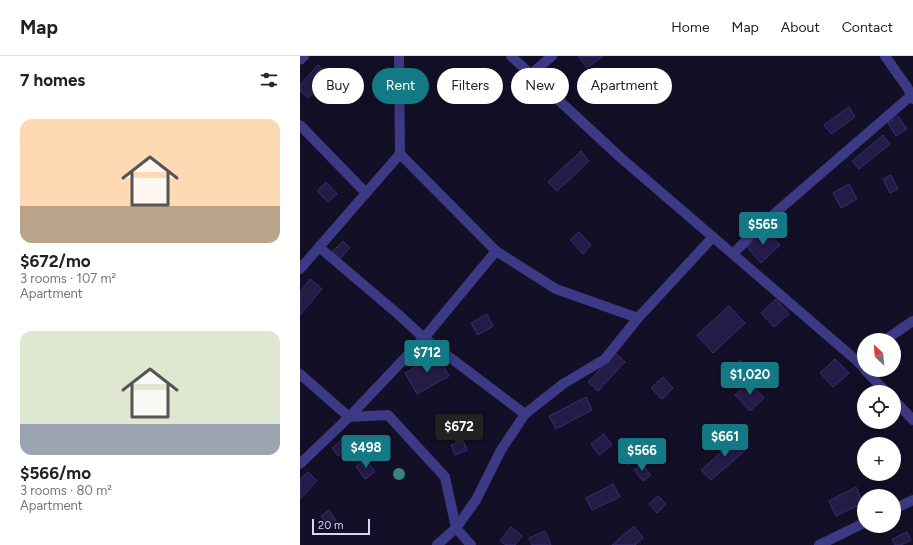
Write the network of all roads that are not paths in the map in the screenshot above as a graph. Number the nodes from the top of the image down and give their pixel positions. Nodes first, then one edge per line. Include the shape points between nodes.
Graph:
1 (304, 56) edge
2 (399, 56) edge
3 (511, 56) edge
4 (552, 56) edge
5 (885, 56) edge
6 (300, 60) edge
7 (524, 68) edge
8 (538, 68) edge
9 (913, 96) edge
10 (563, 104) edge
11 (300, 125) edge
12 (400, 154) junction
13 (366, 193) junction
14 (714, 237) junction
15 (319, 247) junction
16 (496, 251) junction
17 (733, 254) junction
18 (300, 269) edge
19 (638, 318) junction
20 (913, 321) edge
21 (895, 333) edge
22 (424, 338) junction
23 (857, 355) edge
24 (300, 374) edge
25 (872, 377) edge
26 (880, 385) edge
27 (901, 407) edge
28 (526, 414) junction
29 (349, 417) junction
30 (913, 420) edge
31 (300, 464) edge
32 (913, 500) edge
33 (901, 506) edge
34 (857, 527) edge
35 (456, 528) junction
36 (437, 545) edge
37 (471, 545) edge
38 (819, 545) edge

1 - 6 street
2 - 12 street
3 - 7 street
4 - 8 street
5 - 9 street
9 - 17 street via 851,146 759,227
10 - 14 street via 621,158
11 - 13 street
12 - 13 street
12 - 16 street
13 - 15 street
14 - 17 street
14 - 19 street
15 - 18 street
15 - 22 street
16 - 19 street via 556,289
16 - 22 street
17 - 23 street
19 - 28 street via 605,359 562,384
20 - 21 street
22 - 28 street
22 - 29 street
24 - 29 street
25 - 26 street
27 - 30 street
28 - 35 street via 502,450 476,500
29 - 31 street
29 - 35 street via 388,415 445,477
32 - 33 street
34 - 38 street
35 - 36 street
35 - 37 street

